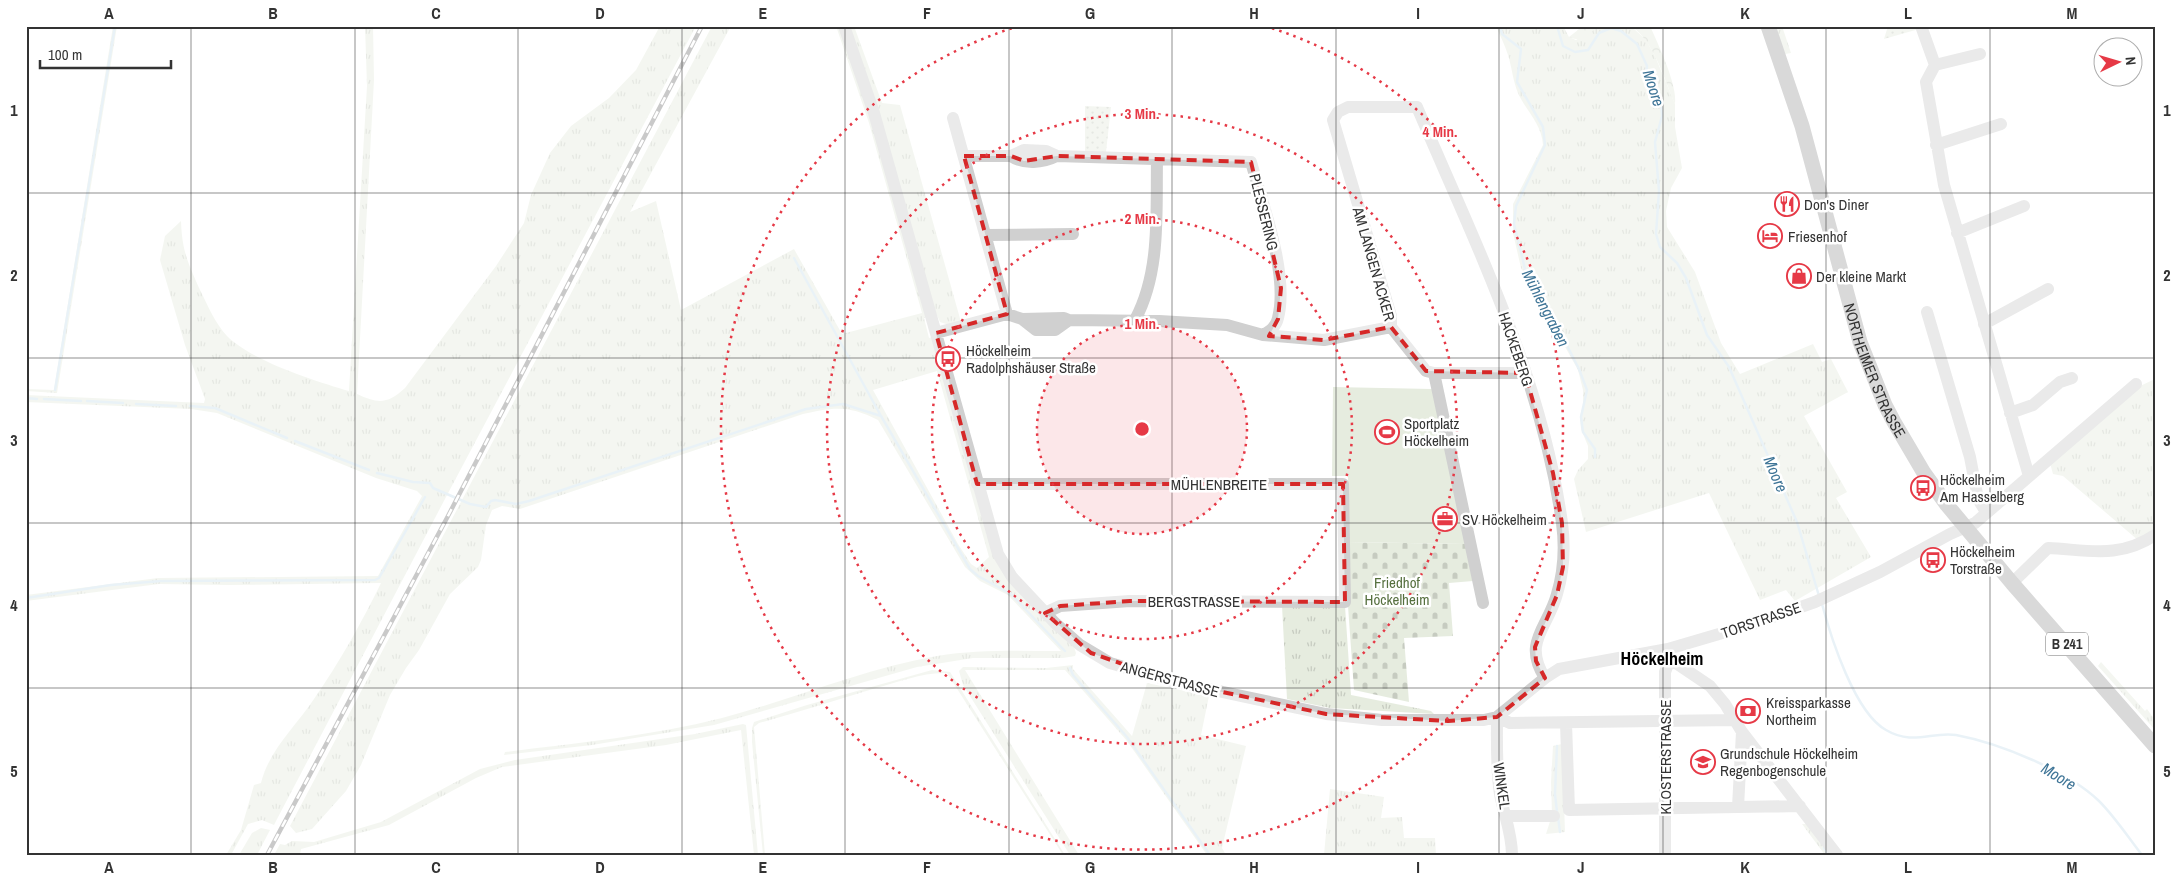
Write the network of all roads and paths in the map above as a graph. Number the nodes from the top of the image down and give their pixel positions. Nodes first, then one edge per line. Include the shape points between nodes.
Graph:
1 (844, 26) edge
2 (1768, 26) edge
3 (1921, 26) edge
4 (1980, 54) dead end
5 (1935, 65) junction
6 (1338, 112) joint
7 (953, 118) dead end
8 (2001, 124) dead end
9 (1936, 145) junction
10 (964, 156) junction
11 (1157, 160) junction
12 (2024, 206) dead end
13 (1957, 233) junction
14 (986, 234) junction
15 (1073, 234) dead end
16 (2048, 289) dead end
17 (1145, 303) junction
18 (1927, 312) dead end
19 (1008, 314) junction
20 (1278, 319) junction
21 (1135, 320) junction
22 (1159, 321) junction
23 (1984, 324) junction
24 (1391, 327) junction
25 (936, 333) junction
26 (1263, 335) junction
27 (1290, 338) junction
28 (1434, 373) junction
29 (1525, 374) junction
30 (2072, 378) dead end
31 (2136, 384) dead end
32 (2010, 413) junction
33 (2029, 476) junction
34 (977, 484) junction
35 (1986, 512) junction
36 (1964, 527) junction
37 (2155, 535) edge
38 (2012, 583) junction
39 (1345, 602) joint
40 (1483, 603) dead end
41 (1045, 613) junction
42 (1669, 654) junction
43 (1545, 678) junction
44 (1497, 716) junction
45 (1735, 720) junction
46 (1566, 722) junction
47 (1665, 722) junction
48 (1742, 732) junction
49 (2155, 746) edge
50 (1800, 806) junction
51 (1738, 807) junction
52 (1666, 808) junction
53 (1506, 816) junction
54 (1554, 816) dead end
55 (1512, 855) edge
56 (1665, 855) edge
57 (1837, 855) edge

1 - 25 street, ANGERSTRASSE via 874,113
2 - 36 main road, NORTHEIMER STRASSE / B 241 via 1802,126 1848,302 1872,373 1908,447
3 - 5 street
4 - 5 street
5 - 9 street via 1926,82
6 - 24 street, AM LANGEN ACKER via 1332,120 1391,316
6 - 29 street, HACKEBERG via 1348,107 1417,106 1502,308
7 - 10 street
8 - 9 street
9 - 13 street
10 - 11 street via 1011,156 1024,150 1046,151 1057,156
10 - 14 street
11 - 17 street via 1156,248
11 - 20 street, PLESSERING via 1251,162 1274,243 1281,288
12 - 13 street
13 - 23 street
14 - 15 street
14 - 19 street
16 - 23 street
17 - 21 street
17 - 22 street
18 - 35 street via 1970,457 1978,499
19 - 21 street via 1022,319 1036,330 1055,330 1069,320
19 - 25 street
20 - 26 street via 1273,329
20 - 27 street
21 - 22 street
22 - 26 street via 1227,325
23 - 32 street
24 - 27 street via 1324,340
24 - 28 street, AM LANGEN ACKER via 1426,370
25 - 34 street, ANGERSTRASSE
26 - 27 street
28 - 29 street
28 - 40 street
29 - 43 street, HACKEBERG via 1553,474 1564,541 1557,595 1535,647 1536,661
30 - 32 street via 2060,382 2033,405
31 - 33 street
32 - 33 street
33 - 35 street
34 - 39 street, MÜHLENBREITE via 1343,484
34 - 41 street, ANGERSTRASSE via 998,554 1012,577
35 - 36 street via 1975,523
36 - 38 main road, NORTHEIMER STRASSE / B 241
36 - 42 street, TORSTRASSE via 1815,602
37 - 38 street via 2133,547 2112,552 2048,548
38 - 49 main road, NORTHEIMER STRASSE / B 241
39 - 41 street, BERGSTRASSE via 1130,601 1060,606
41 - 44 street, ANGERSTRASSE via 1091,653 1110,663 1172,681 1326,714 1382,720 1484,720
42 - 43 street, TORSTRASSE via 1575,665
42 - 45 street via 1710,686
42 - 47 street, KLOSTERSTRASSE via 1665,672
43 - 44 street, ANGERSTRASSE
44 - 46 street via 1510,723
44 - 53 street, WINKEL via 1500,795
45 - 47 street
45 - 48 street
46 - 47 street
46 - 52 street via 1569,810
47 - 52 street, KLOSTERSTRASSE
48 - 50 street
48 - 51 street
50 - 51 street
50 - 57 street
51 - 52 street
52 - 56 street, KLOSTERSTRASSE
53 - 54 street
53 - 55 street, WINKEL

